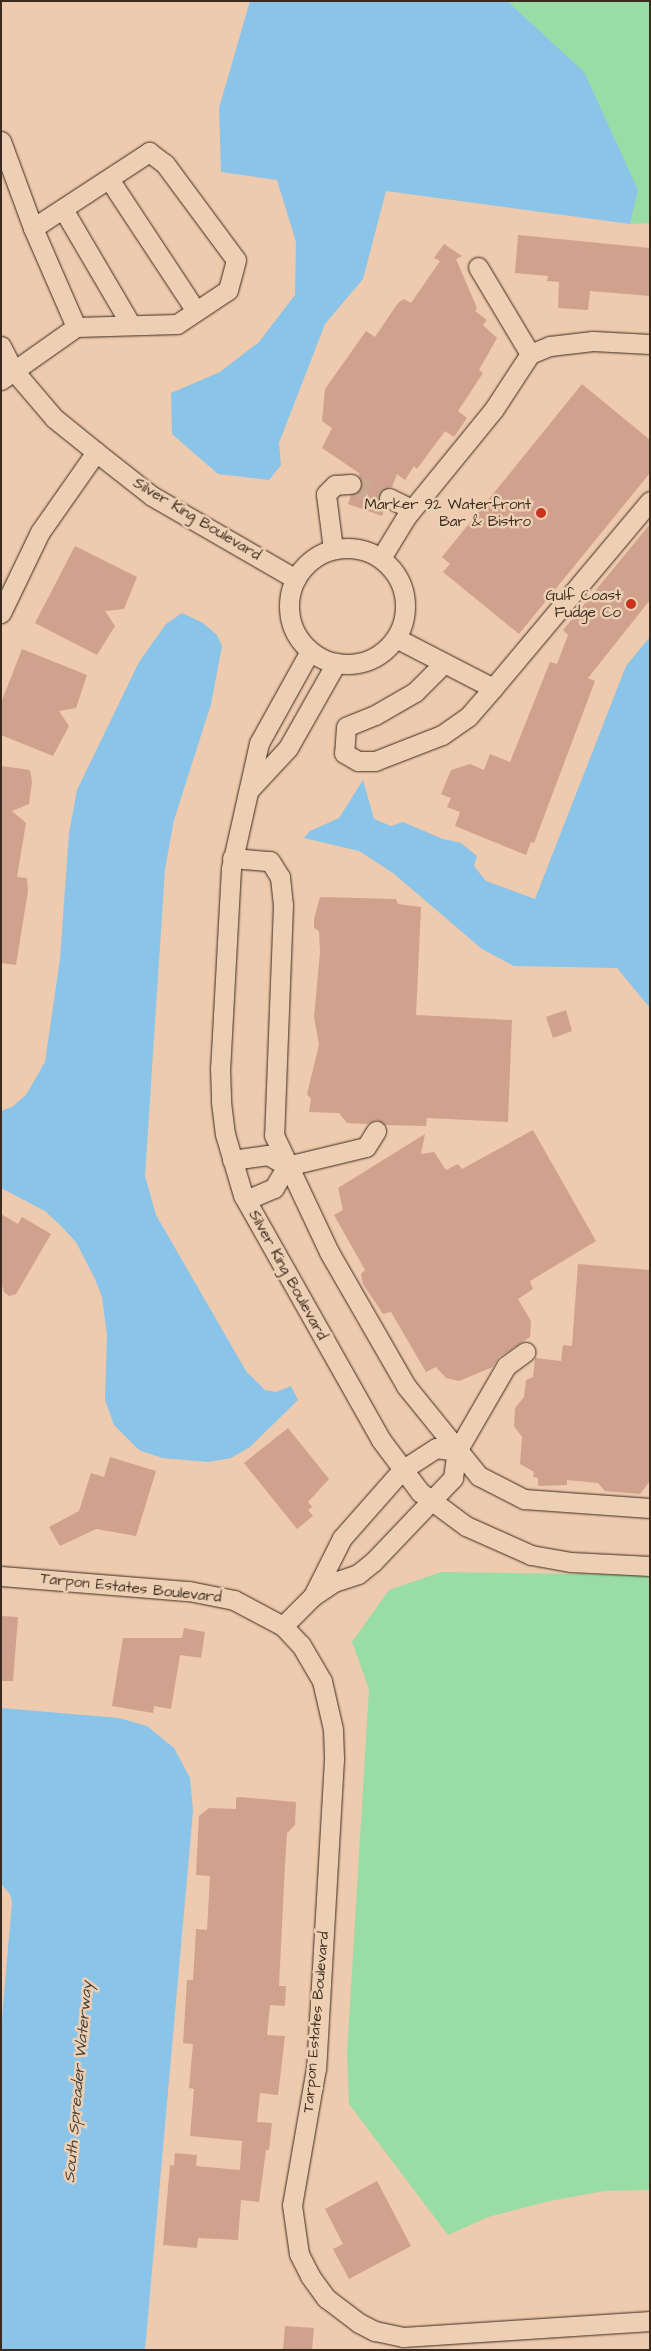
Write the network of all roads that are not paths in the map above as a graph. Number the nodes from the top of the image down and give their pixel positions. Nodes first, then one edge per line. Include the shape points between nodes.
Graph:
1 (1, 141) edge
2 (109, 179) junction
3 (63, 208) junction
4 (33, 228) junction
5 (478, 267) dead end
6 (196, 311) junction
7 (131, 326) junction
8 (76, 328) junction
9 (650, 344) edge
10 (1, 346) edge
11 (530, 354) junction
12 (8, 375) edge
13 (96, 452) junction
14 (351, 484) tunnel mouth
15 (389, 498) tunnel mouth
16 (650, 501) edge
17 (412, 509) junction
18 (333, 549) junction
19 (381, 558) junction
20 (296, 579) junction
21 (1, 613) edge
22 (396, 638) junction
23 (310, 651) junction
24 (336, 663) junction
25 (444, 663) junction
26 (493, 688) junction
27 (248, 791) junction
28 (232, 858) junction
29 (376, 1131) dead end
30 (232, 1160) junction
31 (287, 1166) junction
32 (246, 1200) junction
33 (525, 1352) dead end
34 (458, 1452) junction
35 (402, 1470) junction
36 (432, 1501) junction
37 (650, 1508) edge
38 (650, 1566) edge
39 (1, 1576) edge
40 (313, 1596) junction
41 (283, 1626) junction
42 (650, 2321) edge

1 - 4 street
2 - 3 street
2 - 6 street
2 - 6 street via 149,152 165,164 236,260 228,290
3 - 4 street
3 - 7 street
4 - 8 street
5 - 11 street
6 - 7 street via 177,324
7 - 8 street
8 - 12 street
9 - 11 street via 593,341 550,346
10 - 12 street, Silver King Boulevard
11 - 17 street via 494,409
12 - 13 street, Silver King Boulevard
13 - 20 street, Silver King Boulevard via 152,496
13 - 21 street via 40,532
14 - 18 street via 335,485 326,494
15 - 17 street
16 - 26 street
17 - 19 street
18 - 19 street via 358,549
18 - 20 street via 318,555
19 - 22 street via 394,571 402,586 404,613
20 - 23 street via 290,598 290,618 297,636
22 - 24 street via 370,660
22 - 25 street
23 - 24 street
23 - 27 street, Silver King Boulevard via 259,743
24 - 27 street, Silver King Boulevard via 288,748
25 - 26 street
25 - 26 street via 416,692 346,727 344,753 358,761 375,761 442,735 468,717
27 - 28 street, Silver King Boulevard
28 - 30 street, Silver King Boulevard via 220,1068 225,1134
28 - 31 street via 270,861 280,877 283,905 273,1106 274,1135
29 - 31 street via 366,1147
30 - 31 street via 268,1155
30 - 32 street, Silver King Boulevard
31 - 32 street via 274,1188
31 - 34 street via 329,1252 406,1386
32 - 35 street, Silver King Boulevard via 376,1431
33 - 34 street via 506,1366
34 - 35 street via 436,1448
34 - 36 street via 453,1478
34 - 37 street via 479,1476 524,1499
35 - 36 street, Silver King Boulevard
35 - 40 street via 342,1538
36 - 38 street, Silver King Boulevard via 466,1526 530,1555 572,1562
36 - 40 street via 365,1570 334,1582
39 - 41 street, Tarpon Estates Boulevard via 213,1594 260,1611
40 - 41 street
41 - 42 street, Tarpon Estates Boulevard via 295,1637 322,1681 333,1729 316,2068 292,2205 294,2231 310,2276 326,2298 351,2318 374,2331 403,2337

